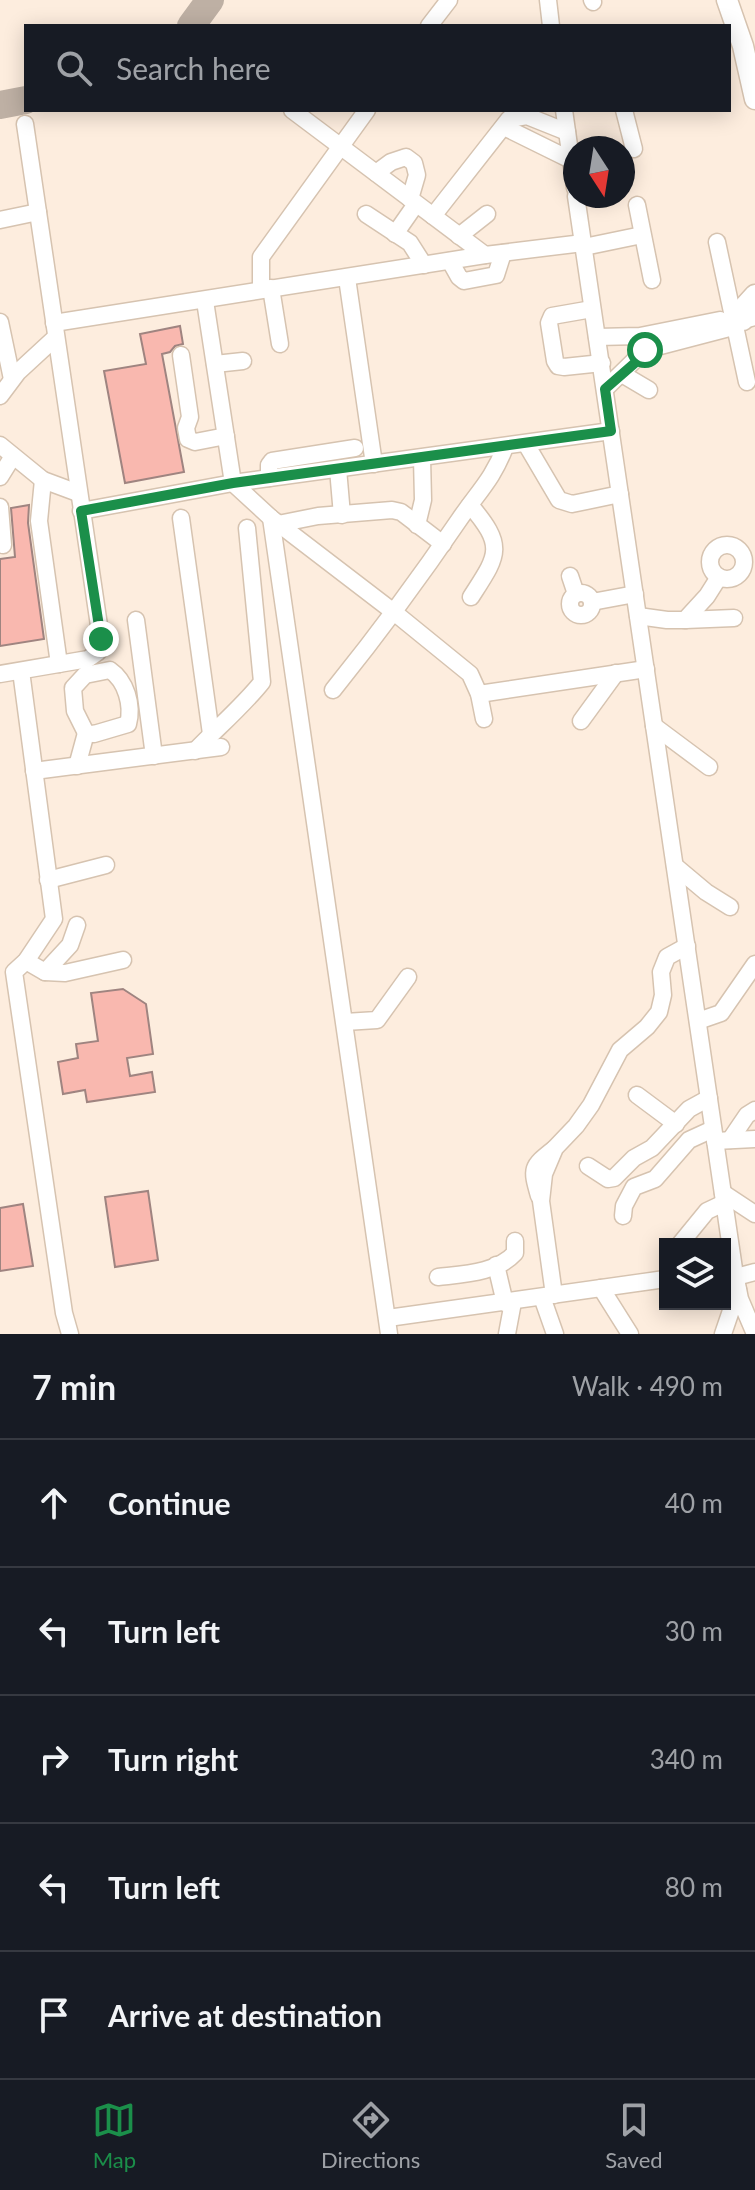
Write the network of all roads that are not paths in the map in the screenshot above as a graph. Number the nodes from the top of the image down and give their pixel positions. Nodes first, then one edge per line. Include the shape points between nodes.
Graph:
1 (449, 0) edge
2 (548, 0) edge
3 (727, 0) edge
4 (433, 24) edge
5 (551, 24) edge
6 (749, 44) edge
7 (755, 99) edge
8 (295, 112) edge
9 (366, 112) edge
10 (564, 112) edge
11 (625, 112) edge
12 (25, 124) dead end
13 (504, 127) junction
14 (567, 132) junction
15 (568, 136) edge
16 (631, 136) edge
17 (340, 146) junction
18 (563, 156) edge
19 (376, 173) junction
20 (413, 202) junction
21 (637, 205) dead end
22 (578, 208) edge
23 (38, 212) junction
24 (366, 214) dead end
25 (487, 214) dead end
26 (433, 216) junction
27 (0, 220) edge
28 (395, 234) junction
29 (642, 235) junction
30 (459, 236) junction
31 (717, 242) dead end
32 (583, 245) junction
33 (503, 253) junction
34 (485, 255) junction
35 (450, 261) junction
36 (424, 265) junction
37 (347, 278) junction
38 (652, 280) dead end
39 (266, 288) junction
40 (755, 295) edge
41 (205, 301) junction
42 (592, 309) junction
43 (740, 321) edge
44 (0, 322) edge
45 (55, 330) junction
46 (597, 337) junction
47 (643, 343) junction
48 (280, 344) dead end
49 (181, 355) dead end
50 (243, 361) dead end
51 (602, 363) junction
52 (215, 364) junction
53 (622, 374) junction
54 (12, 379) junction
55 (747, 382) dead end
56 (605, 389) junction
57 (649, 390) dead end
58 (0, 396) edge
59 (225, 430) junction
60 (611, 431) junction
61 (526, 444) junction
62 (505, 447) junction
63 (355, 448) dead end
64 (7, 450) edge
65 (422, 458) junction
66 (374, 464) junction
67 (338, 469) junction
68 (0, 477) edge
69 (269, 478) junction
70 (43, 480) junction
71 (233, 483) junction
72 (78, 493) junction
73 (620, 494) junction
74 (470, 505) junction
75 (0, 507) edge
76 (81, 511) junction
77 (342, 515) junction
78 (181, 518) dead end
79 (275, 521) junction
80 (417, 525) junction
81 (247, 528) dead end
82 (443, 544) junction
83 (3, 545) dead end
84 (570, 576) dead end
85 (719, 577) dead end
86 (635, 594) junction
87 (471, 597) dead end
88 (395, 613) junction
89 (638, 616) junction
90 (734, 618) dead end
91 (136, 620) dead end
92 (685, 620) junction
93 (59, 664) junction
94 (646, 669) junction
95 (21, 671) junction
96 (616, 673) junction
97 (0, 674) edge
98 (333, 690) dead end
99 (479, 694) junction
100 (484, 719) dead end
101 (581, 721) dead end
102 (654, 726) junction
103 (86, 733) dead end
104 (216, 740) junction
105 (154, 756) junction
106 (77, 766) junction
107 (709, 767) dead end
108 (34, 771) junction
109 (106, 865) dead end
110 (675, 866) junction
111 (48, 880) junction
112 (730, 907) dead end
113 (77, 925) dead end
114 (687, 946) junction
115 (123, 960) dead end
116 (26, 961) junction
117 (755, 964) edge
118 (45, 972) junction
119 (408, 977) dead end
120 (698, 1021) junction
121 (345, 1022) junction
122 (637, 1095) dead end
123 (709, 1098) junction
124 (755, 1110) edge
125 (676, 1124) junction
126 (719, 1137) junction
127 (755, 1139) edge
128 (588, 1166) dead end
129 (724, 1198) junction
130 (755, 1214) edge
131 (623, 1216) dead end
132 (685, 1238) edge
133 (515, 1241) dead end
134 (496, 1265) junction
135 (755, 1272) edge
136 (438, 1277) dead end
137 (659, 1280) edge
138 (738, 1284) edge
139 (601, 1288) junction
140 (548, 1296) junction
141 (509, 1303) junction
142 (389, 1326) edge
143 (70, 1334) edge
144 (507, 1334) edge
145 (555, 1334) edge
146 (630, 1334) edge
147 (723, 1334) edge
148 (755, 1334) edge

1 - 4 street
2 - 5 street
3 - 6 main road
6 - 7 main road
8 - 17 street
9 - 17 street
10 - 14 street
11 - 16 street
12 - 23 street
13 - 14 street via 509,119 527,116
13 - 18 street
13 - 26 street
14 - 15 street
17 - 19 street
17 - 39 street via 261,257
19 - 20 street
19 - 20 street via 406,157 414,163
20 - 26 street
20 - 28 street
21 - 29 street
22 - 32 street
23 - 27 street
23 - 45 street
24 - 28 street
25 - 30 street
26 - 30 street
28 - 36 street via 410,243
29 - 32 street
29 - 38 street
30 - 34 street
31 - 43 street
32 - 33 street
32 - 42 street
33 - 34 street
33 - 35 street via 496,275 464,281
34 - 35 street
35 - 36 street
36 - 37 street
37 - 39 street
37 - 66 street
39 - 41 street
39 - 48 street
40 - 43 main road
41 - 45 street
41 - 52 street
42 - 46 street
42 - 51 street via 552,316 555,361 564,367
43 - 47 street
43 - 55 street
44 - 54 street
45 - 54 street
45 - 72 street
46 - 47 street
46 - 51 street
47 - 53 street
49 - 59 street via 191,442
50 - 52 street
51 - 56 street
52 - 59 street
53 - 56 street
53 - 57 street
54 - 58 street
56 - 60 street
59 - 71 street
60 - 61 street
60 - 73 street
61 - 62 street
61 - 73 street via 559,500 572,504
62 - 65 street
62 - 74 street via 496,472
63 - 69 street via 272,461
64 - 68 street
64 - 70 street
65 - 66 street
65 - 80 street via 423,500
66 - 67 street
67 - 69 street
67 - 77 street
69 - 71 street
70 - 72 street
70 - 93 street via 39,521
71 - 76 street
71 - 79 street
72 - 76 street
73 - 86 street
74 - 82 street
74 - 87 street via 496,550
75 - 83 street
76 - 93 street via 101,639 98,652 88,659
77 - 79 street
77 - 80 street via 392,510
78 - 104 street
79 - 88 street
79 - 121 street
80 - 82 street
81 - 104 street via 262,682 230,713
82 - 88 street
84 - 86 street via 576,594 570,605 580,615 592,602
85 - 92 street
86 - 89 street
88 - 98 street
88 - 99 street via 470,674
89 - 92 street
89 - 94 street
90 - 92 street
91 - 105 street
93 - 95 street
94 - 96 street
94 - 102 street
95 - 97 street
95 - 108 street
96 - 99 street
96 - 101 street
99 - 100 street
102 - 107 street
102 - 110 street
103 - 106 street
104 - 105 street via 195,751
105 - 106 street
106 - 108 street
108 - 111 street
109 - 111 street
110 - 112 street
110 - 114 street
111 - 116 street via 54,919
113 - 118 street via 70,945
114 - 120 street
114 - 140 street via 667,957 659,1012 620,1050 576,1126 534,1168
115 - 118 street via 65,973
116 - 118 street
116 - 143 street via 14,972
117 - 120 street via 721,1013
119 - 121 street via 377,1020
120 - 123 street
121 - 142 street
122 - 125 street
123 - 125 street
123 - 126 street
124 - 126 street
125 - 128 street via 614,1178
126 - 127 street
126 - 129 street
126 - 131 street via 689,1140 655,1179 634,1187
129 - 130 street
129 - 132 street
129 - 138 street
133 - 134 street via 513,1256
134 - 136 street
134 - 141 street
135 - 138 street
137 - 139 street
138 - 147 street
138 - 148 street
139 - 140 street
139 - 146 street
140 - 141 street
140 - 145 street
141 - 142 street
141 - 144 street

